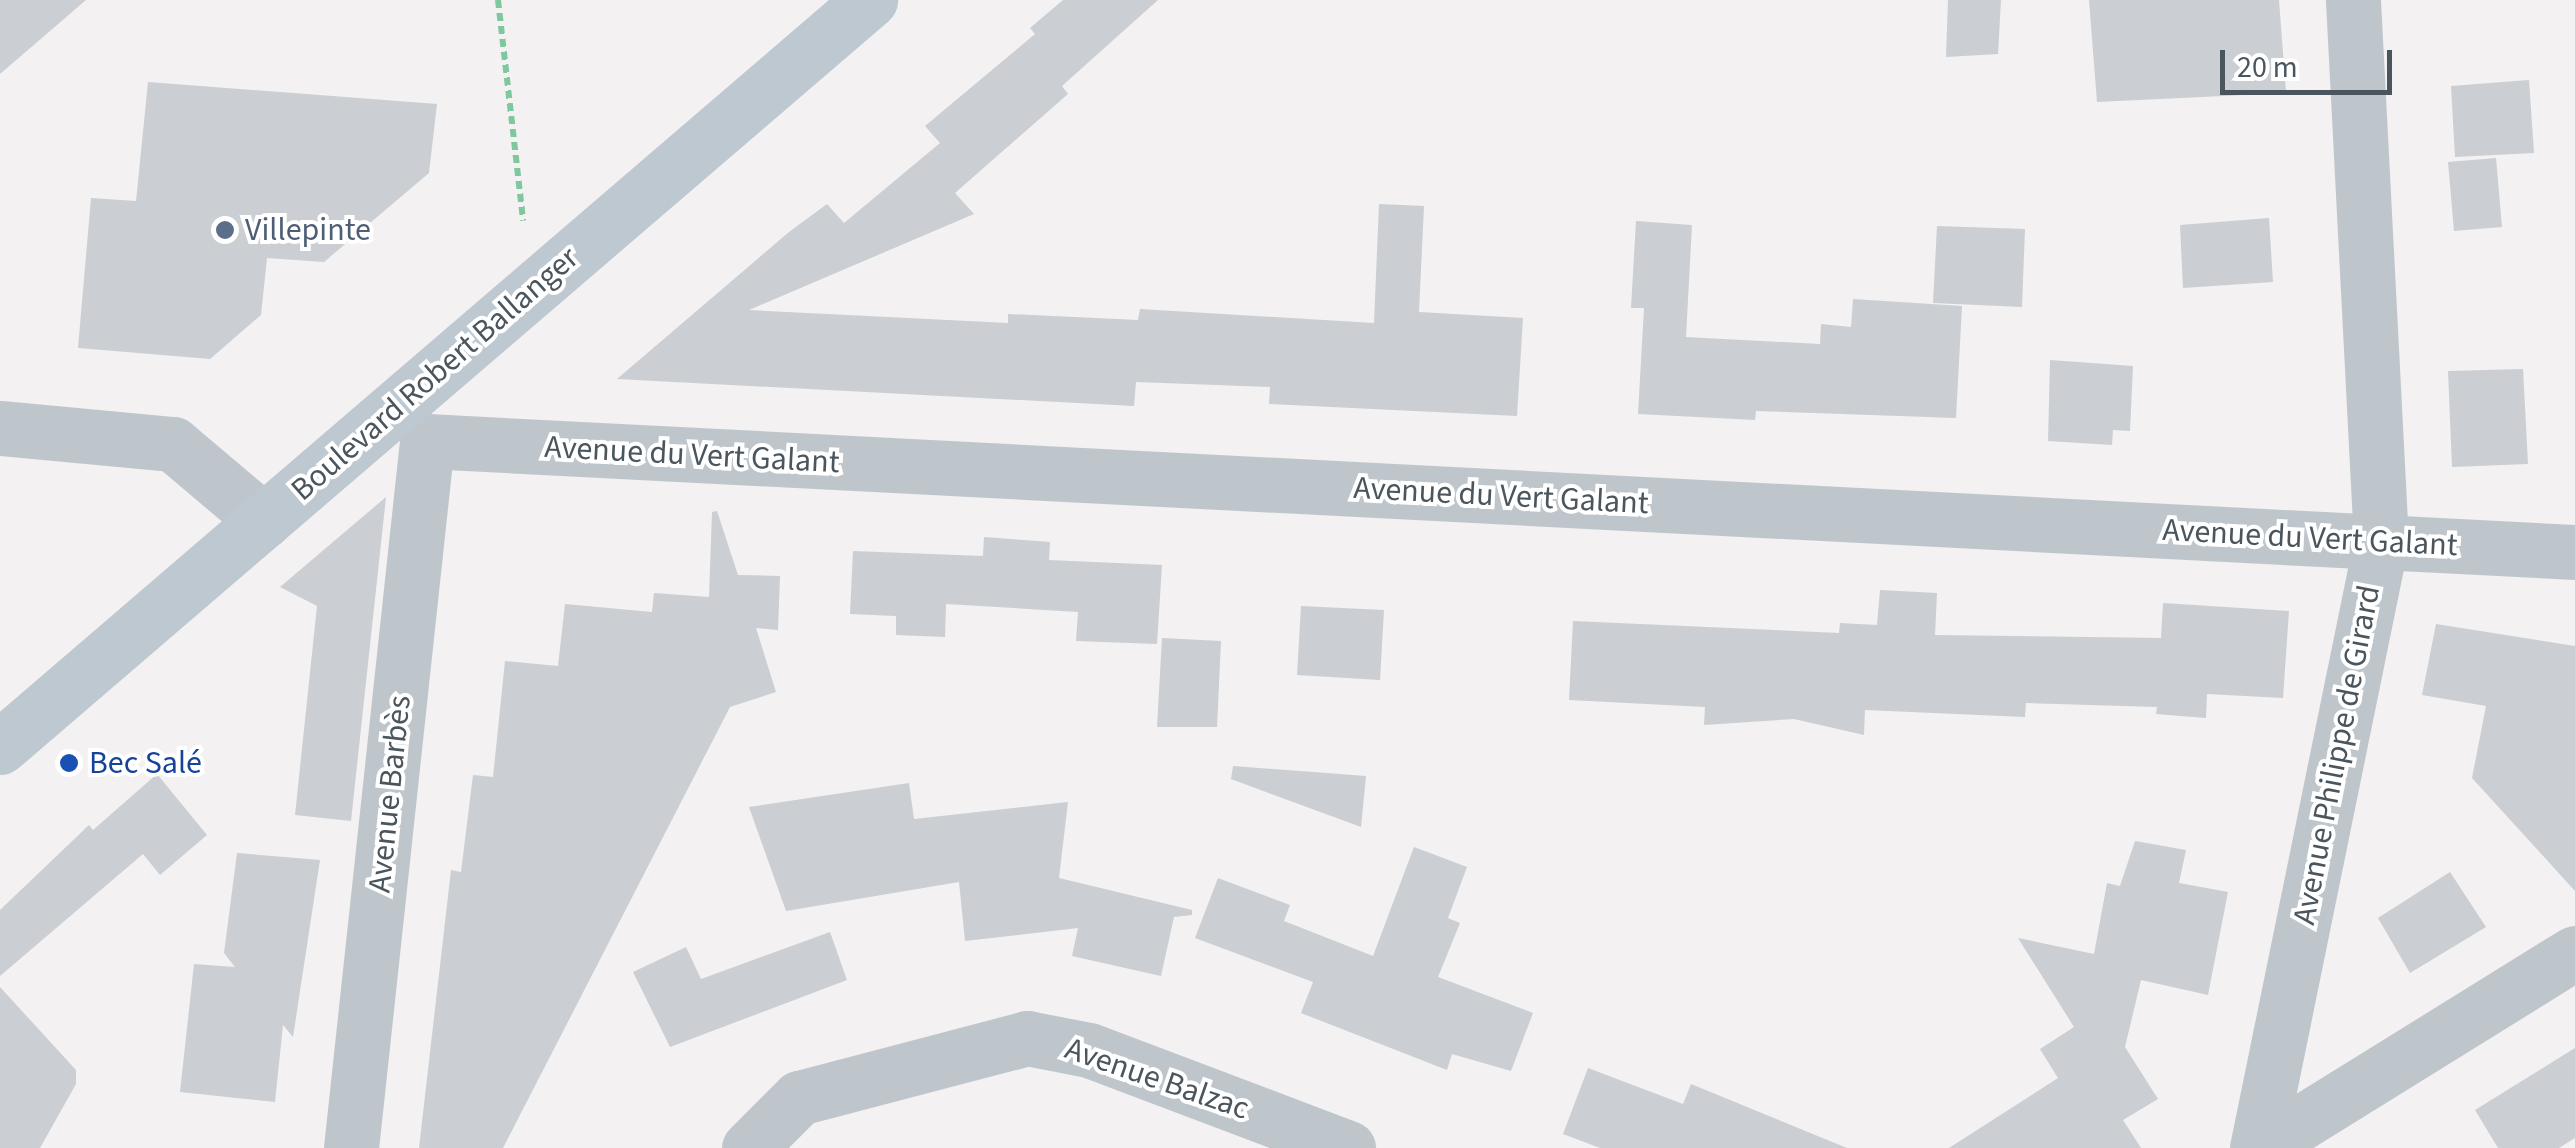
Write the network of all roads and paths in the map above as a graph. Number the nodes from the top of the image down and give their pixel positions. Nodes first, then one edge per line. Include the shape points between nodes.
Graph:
1 (498, 0) edge
2 (870, 0) edge
3 (2353, 0) edge
4 (530, 292) junction
5 (411, 424) junction
6 (0, 428) edge
7 (264, 521) junction
8 (2380, 542) junction
9 (2575, 552) edge
10 (0, 747) edge
11 (2575, 952) edge
12 (352, 1148) edge
13 (749, 1148) edge
14 (1348, 1148) edge
15 (2258, 1148) edge

1 - 4 path
2 - 4 main road, Boulevard Robert Ballanger
3 - 8 street, Avenue Philippe de Girard
4 - 5 main road, Boulevard Robert Ballanger
5 - 7 main road, Boulevard Robert Ballanger
5 - 8 street, Avenue du Vert Galant
5 - 12 street, Avenue Barbès
6 - 7 street via 173,444
7 - 10 main road, Boulevard Robert Ballanger
8 - 9 street, Avenue du Vert Galant
8 - 15 street, Avenue Philippe de Girard
11 - 15 street
13 - 14 street, Avenue Balzac via 799,1098 1027,1038 1089,1050

